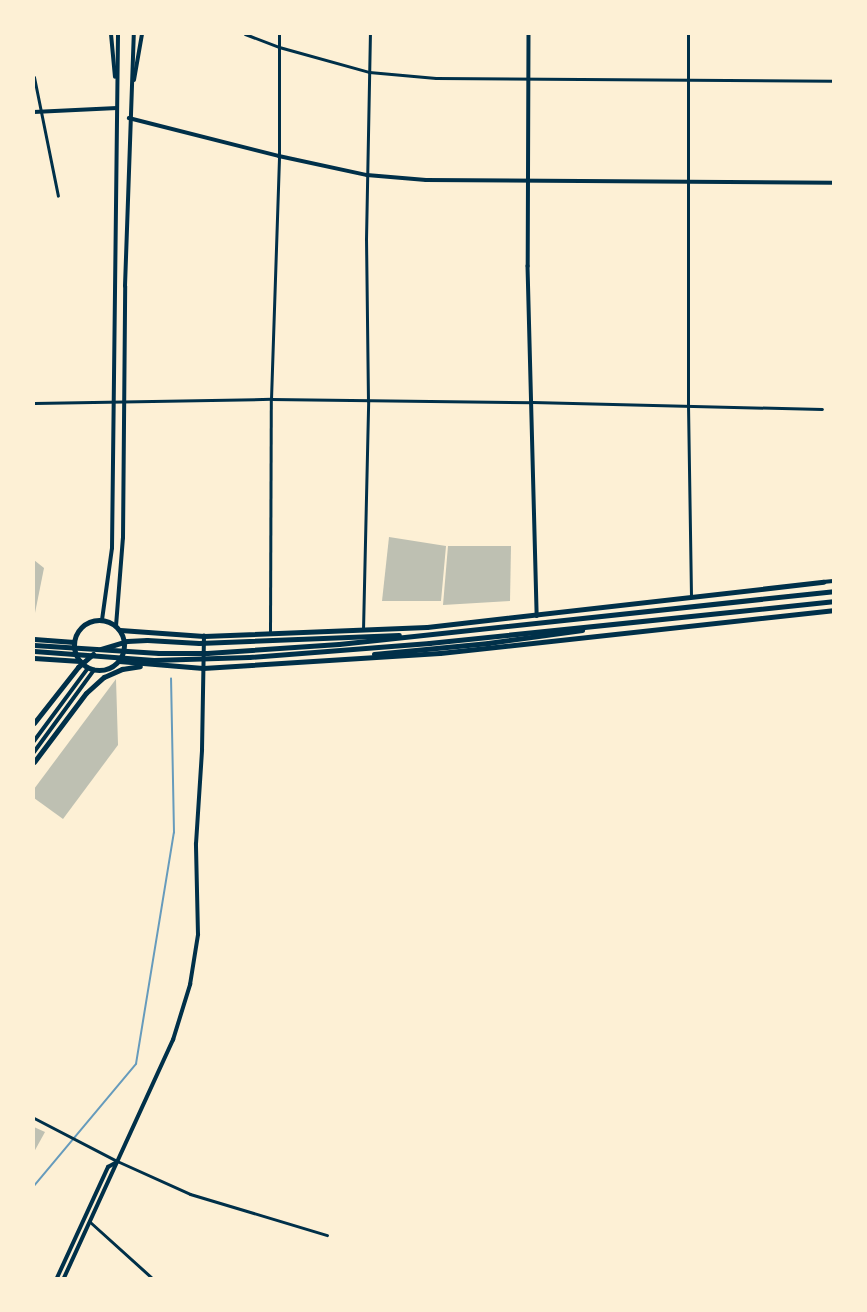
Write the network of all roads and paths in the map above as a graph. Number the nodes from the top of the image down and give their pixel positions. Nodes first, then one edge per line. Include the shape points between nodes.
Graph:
1 (110, 34) edge
2 (118, 34) edge
3 (134, 34) edge
4 (245, 34) edge
5 (279, 34) edge
6 (370, 34) edge
7 (529, 34) edge
8 (688, 34) edge
9 (142, 35) edge
10 (279, 47) junction
11 (369, 72) junction
12 (34, 77) edge
13 (528, 79) junction
14 (687, 80) junction
15 (833, 80) edge
16 (117, 94) junction
17 (132, 94) junction
18 (117, 108) junction
19 (34, 112) edge
20 (42, 112) junction
21 (129, 118) junction
22 (279, 156) junction
23 (367, 175) junction
24 (529, 181) junction
25 (689, 183) junction
26 (833, 183) edge
27 (58, 196) dead end
28 (271, 399) junction
29 (126, 401) junction
30 (368, 401) junction
31 (532, 402) junction
32 (34, 403) edge
33 (113, 403) junction
34 (688, 405) junction
35 (822, 409) dead end
36 (833, 581) edge
37 (823, 582) joint
38 (833, 591) edge
39 (691, 597) junction
40 (833, 601) edge
41 (833, 610) edge
42 (537, 616) junction
43 (102, 620) junction
44 (615, 624) junction
45 (118, 628) junction
46 (363, 630) junction
47 (270, 634) junction
48 (428, 634) junction
49 (204, 636) junction
50 (34, 639) edge
51 (74, 642) junction
52 (34, 645) edge
53 (34, 651) edge
54 (34, 658) edge
55 (119, 661) junction
56 (80, 662) junction
57 (203, 668) junction
58 (91, 669) junction
59 (34, 723) edge
60 (34, 741) edge
61 (34, 752) edge
62 (34, 762) edge
63 (34, 1118) edge
64 (117, 1162) junction
65 (90, 1222) junction
66 (327, 1235) dead end
67 (57, 1278) edge
68 (64, 1278) edge
69 (152, 1278) edge

1 - 16 main road
2 - 16 main road
3 - 17 main road
4 - 10 street
5 - 10 street
6 - 11 street
7 - 13 street
8 - 14 street
9 - 17 main road
10 - 11 street
10 - 22 street
11 - 13 street via 436,78
11 - 23 street
12 - 20 street
13 - 14 street
13 - 24 street
14 - 15 street
14 - 25 street
16 - 18 main road
17 - 21 main road
18 - 20 street
18 - 33 main road
19 - 20 street
20 - 27 street
21 - 22 street
21 - 29 main road
22 - 23 street
22 - 28 street
23 - 24 street via 426,180
23 - 30 street
24 - 25 street
24 - 31 street
25 - 26 street
25 - 34 street
28 - 29 street
28 - 30 street
28 - 47 street
29 - 33 street
29 - 45 main road
30 - 31 street
30 - 46 street
31 - 34 street
31 - 42 street
32 - 33 street
33 - 43 main road via 112,548
34 - 35 street
34 - 39 street
36 - 37 street
37 - 39 highway
38 - 48 highway
39 - 42 highway
40 - 44 highway
41 - 57 highway via 440,653
42 - 46 highway via 427,627
43 - 45 highway
43 - 51 highway via 86,623
44 - 53 highway via 212,660 154,660
44 - 62 highway via 544,637 420,651 239,664 135,666 104,677 86,693
45 - 49 highway
45 - 55 highway via 125,646
46 - 47 highway
47 - 49 highway
48 - 52 highway via 207,653 159,653
48 - 59 highway via 199,643 147,640 110,644 95,652 78,667
49 - 57 street
50 - 51 highway
51 - 56 highway
54 - 56 highway
55 - 57 highway
55 - 58 highway via 107,670
56 - 58 highway
57 - 64 street via 202,750 196,844 198,935 190,985 173,1040
58 - 60 main road
58 - 61 main road
63 - 64 street
64 - 65 street
64 - 66 street via 190,1194
64 - 67 street via 108,1167
65 - 68 street
65 - 69 street

